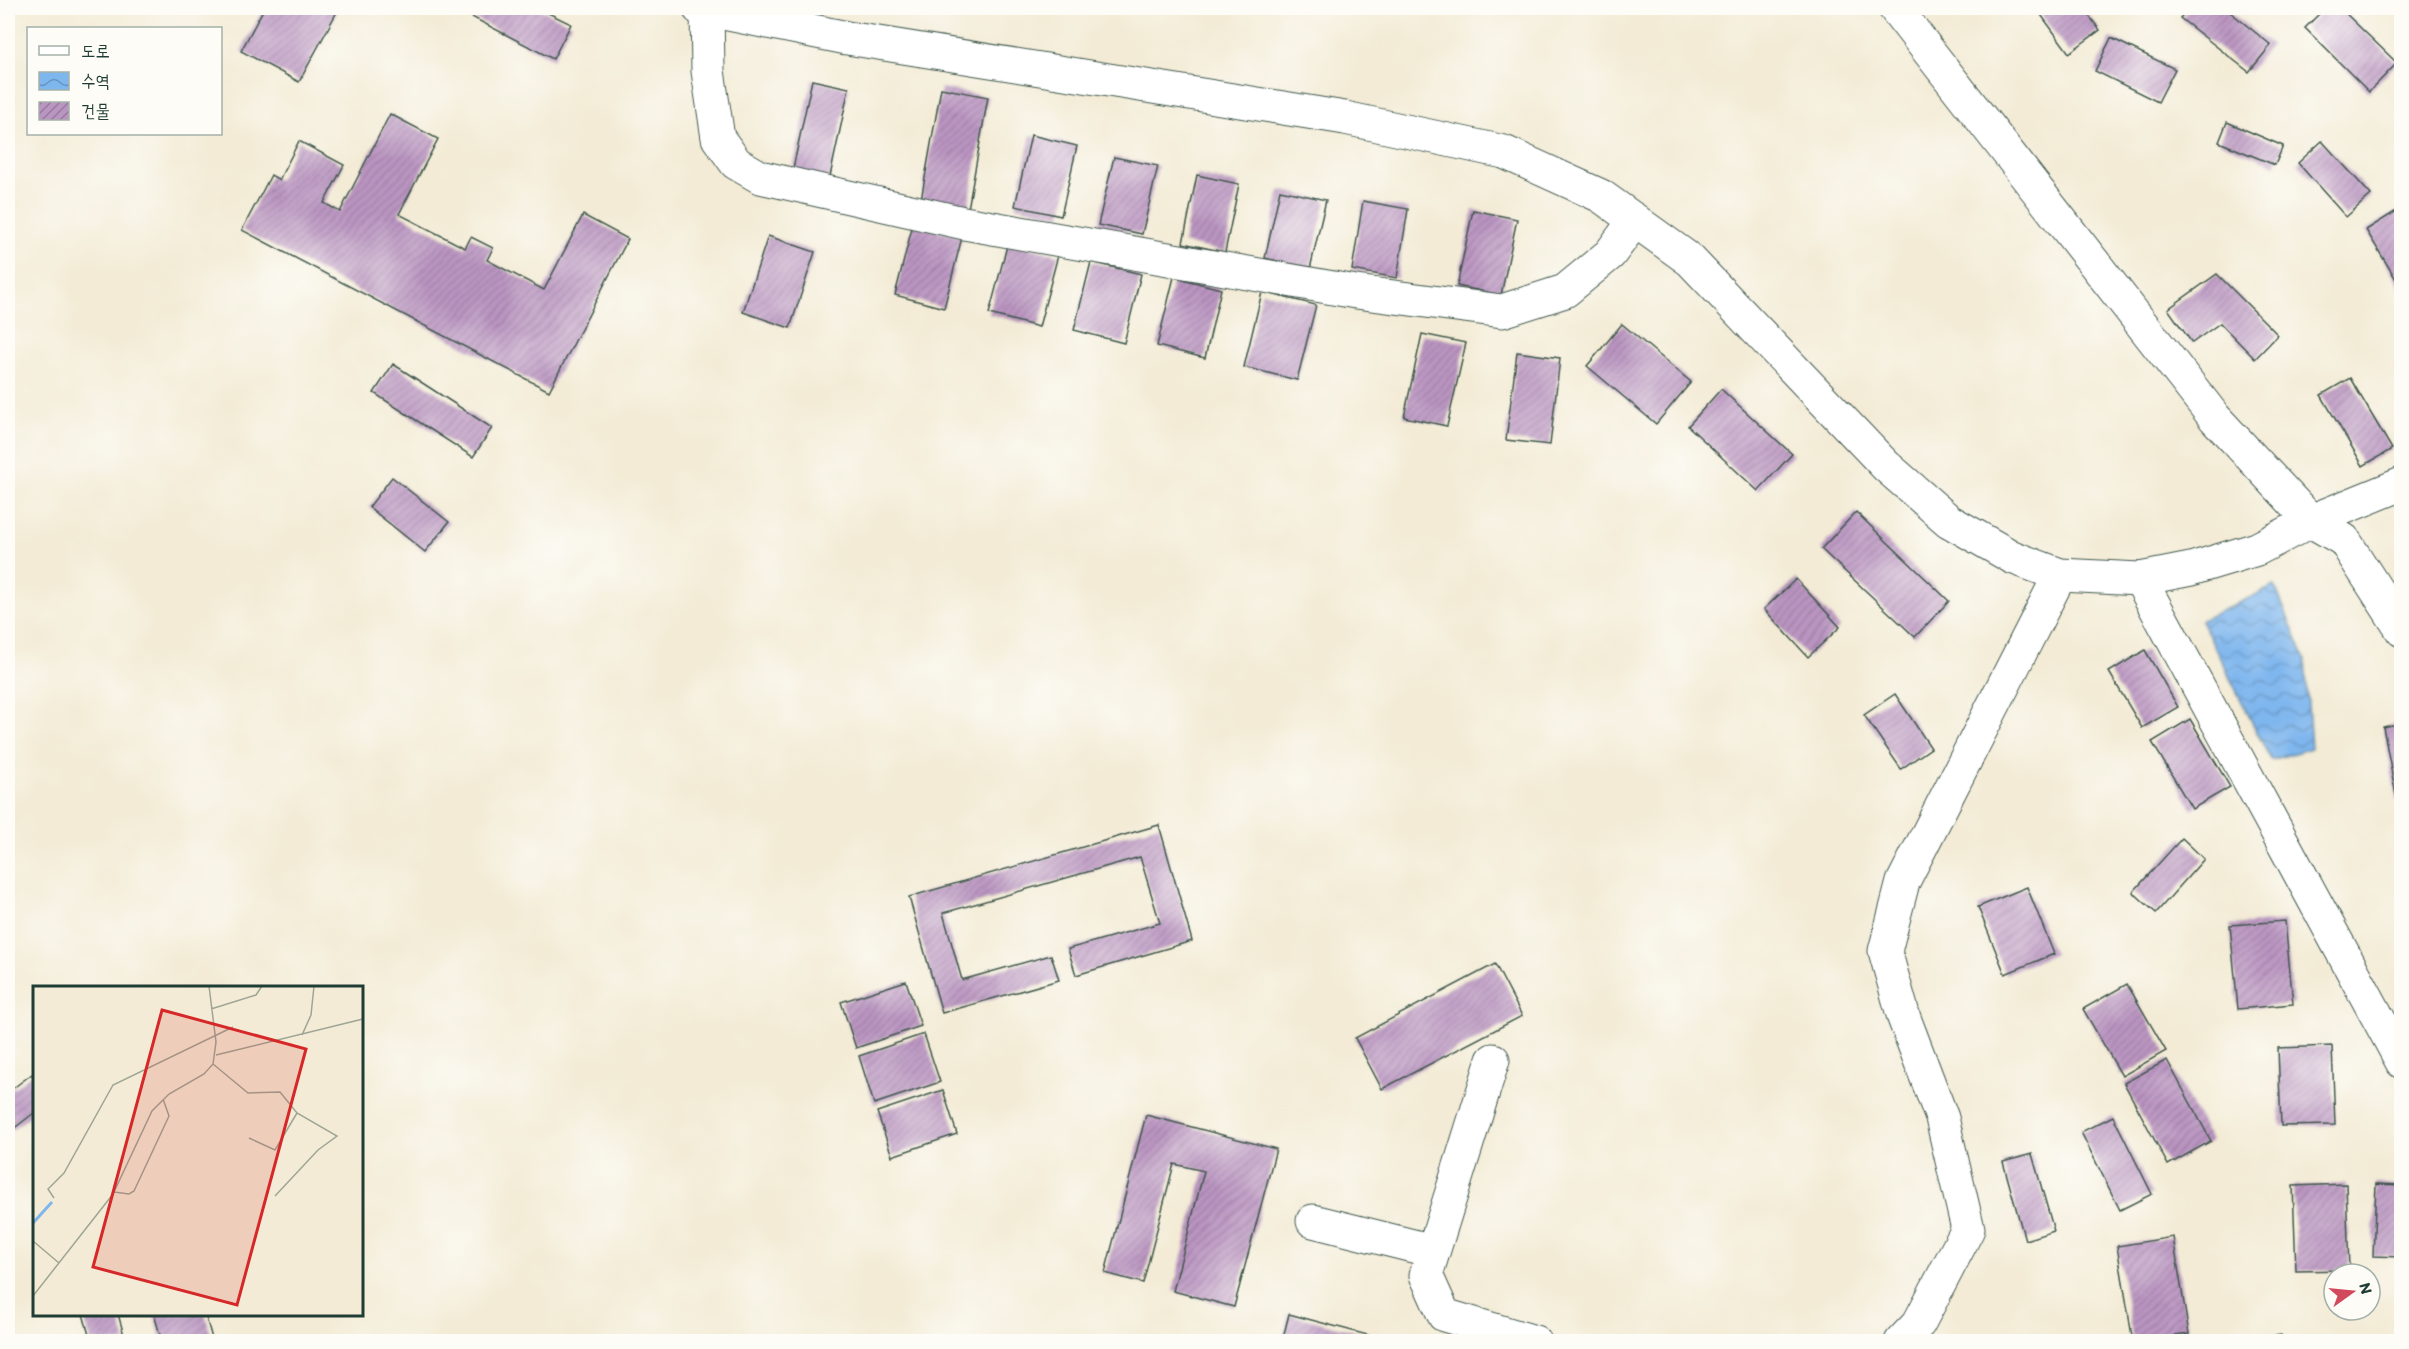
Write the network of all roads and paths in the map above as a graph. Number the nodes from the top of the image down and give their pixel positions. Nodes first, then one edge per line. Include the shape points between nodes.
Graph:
1 (703, 8) edge
2 (1895, 8) edge
3 (1635, 220) junction
4 (2402, 484) edge
5 (2311, 521) junction
6 (2060, 575) junction
7 (2140, 579) junction
8 (2402, 630) edge
9 (1493, 1060) dead end
10 (2402, 1062) edge
11 (1313, 1221) dead end
12 (1433, 1251) junction
13 (1536, 1341) edge
14 (1901, 1341) edge

1 - 3 street via 847,38 1345,118 1504,152 1601,196
1 - 3 street via 718,138 736,163 760,177 964,223 1356,292 1502,311 1565,291 1610,254
2 - 5 street via 2215,418
3 - 6 street via 1690,260 1886,466 1949,521 2012,557
4 - 5 street
5 - 7 street via 2257,549
5 - 8 street via 2344,540
6 - 7 street
6 - 14 street via 1903,882 1885,951 1904,1017 1942,1118 1968,1229 1919,1323
7 - 10 street
9 - 12 street
11 - 12 street
12 - 13 street via 1426,1275 1444,1315

